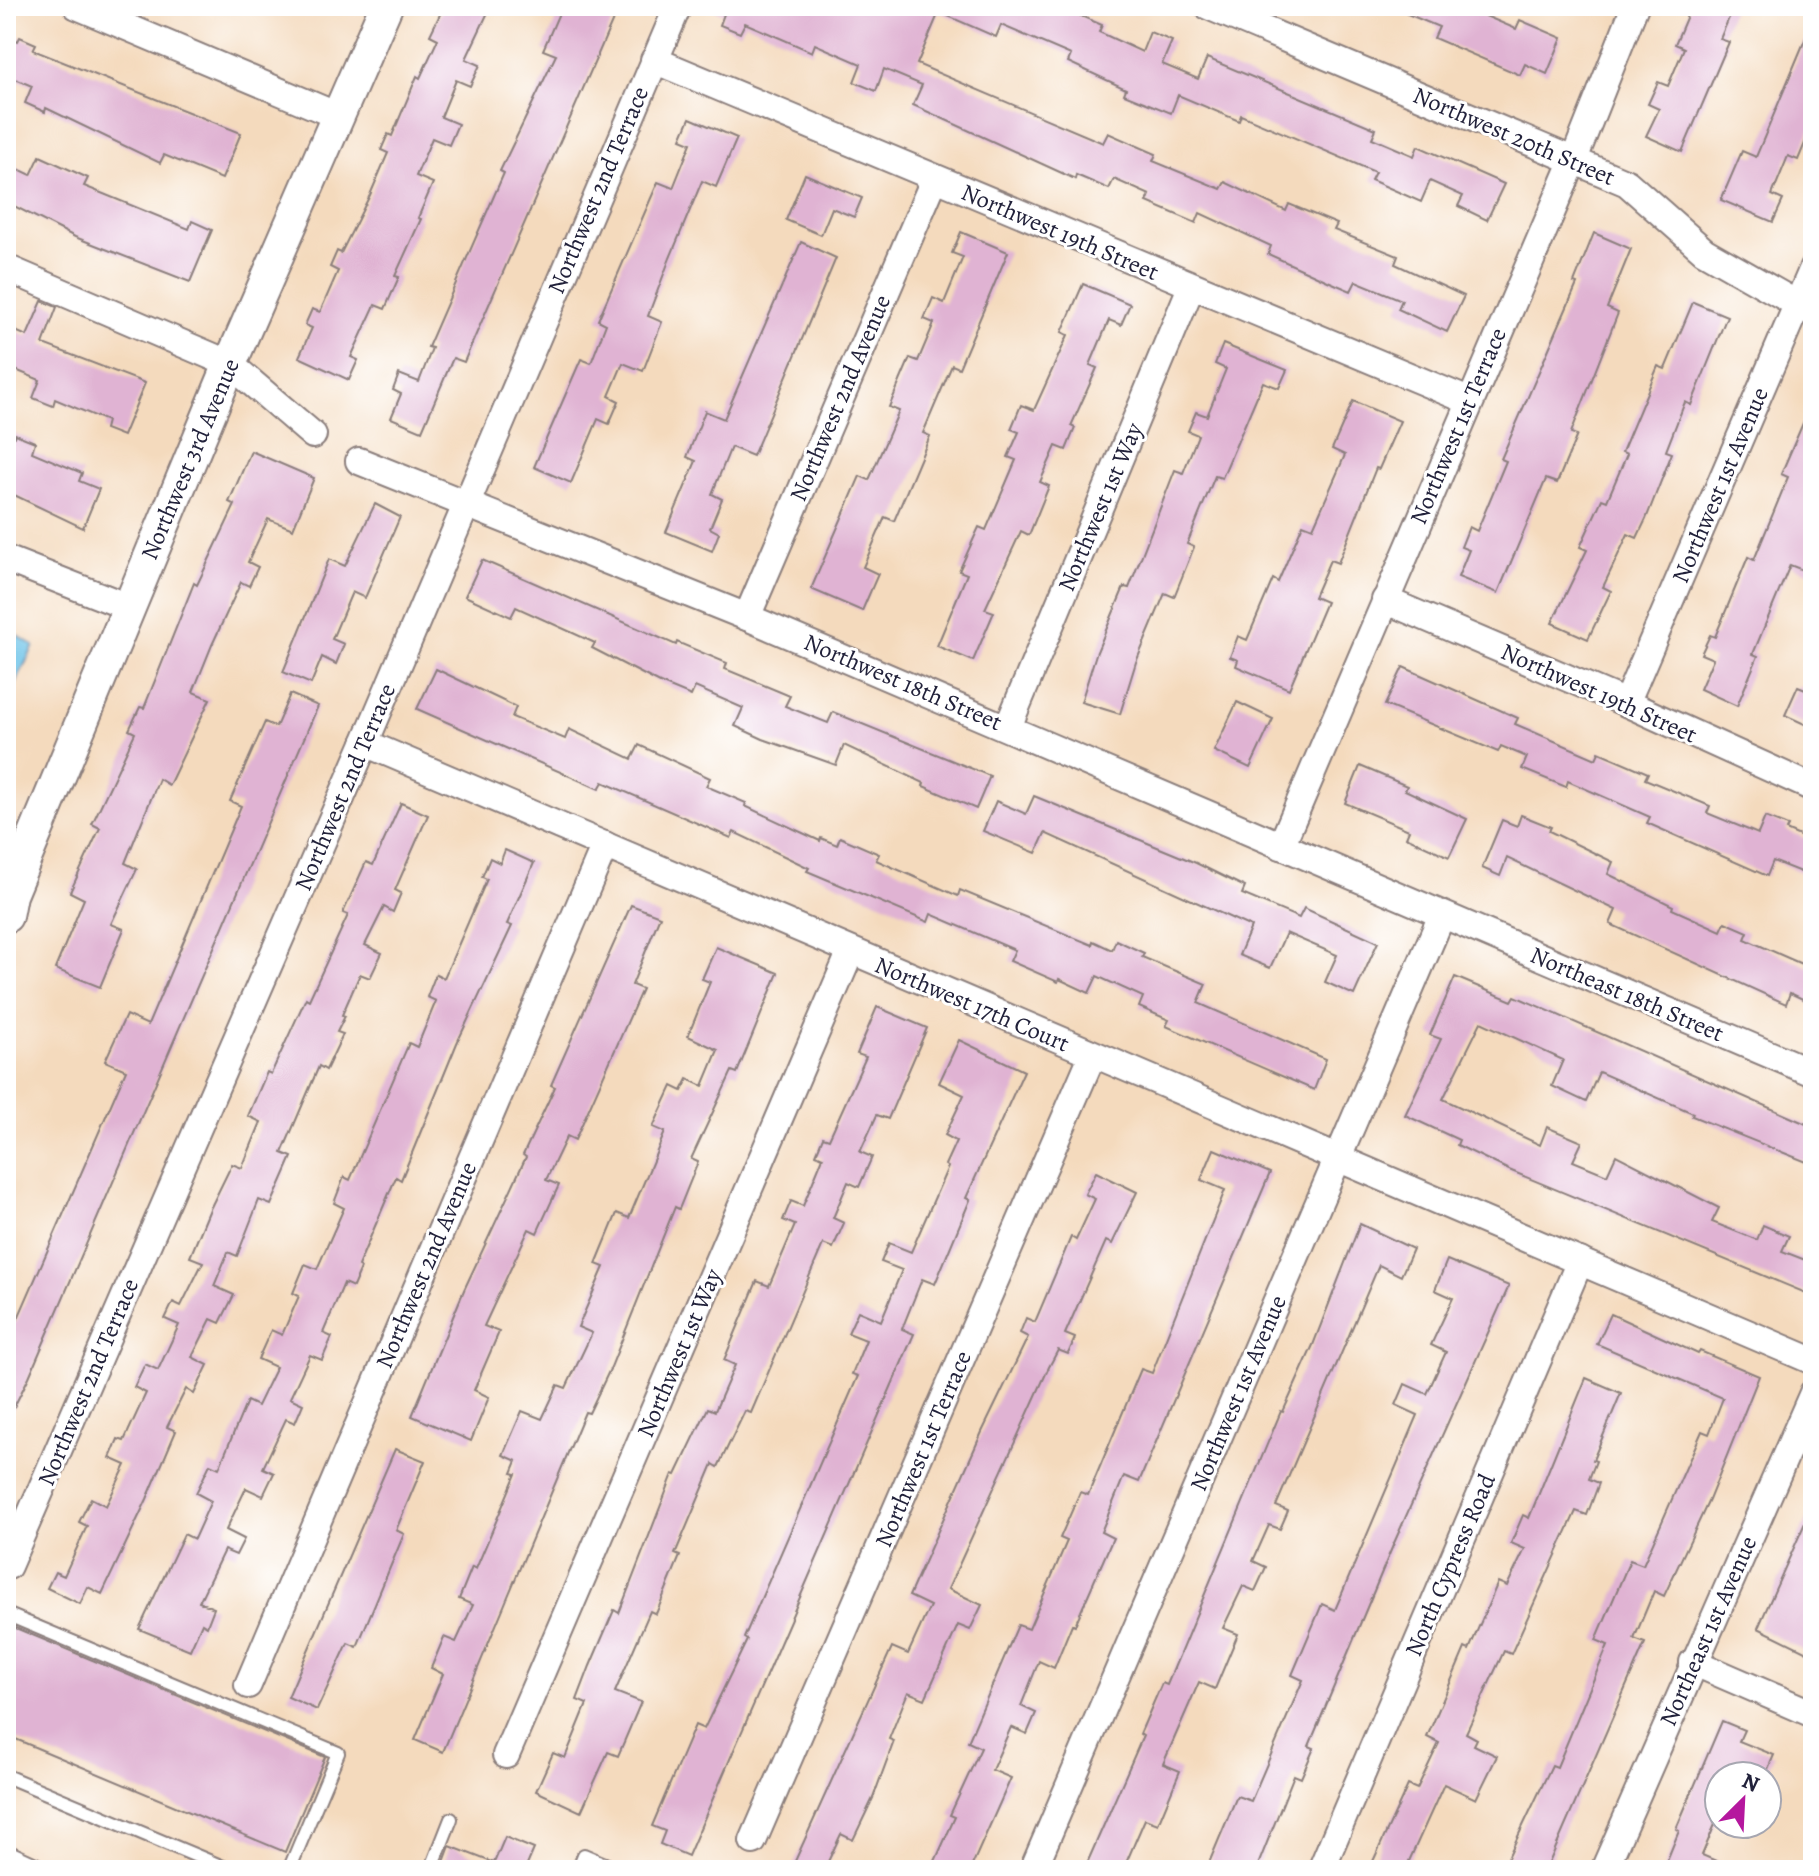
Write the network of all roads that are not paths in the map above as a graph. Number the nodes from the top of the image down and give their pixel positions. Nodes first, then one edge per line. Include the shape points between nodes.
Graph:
1 (77, 6) edge
2 (386, 6) edge
3 (678, 6) edge
4 (1208, 6) edge
5 (1635, 6) edge
6 (654, 60) junction
7 (338, 116) junction
8 (1573, 162) junction
9 (934, 180) junction
10 (6, 268) edge
11 (1813, 268) edge
12 (1191, 287) junction
13 (1805, 309) edge
14 (230, 364) junction
15 (1469, 401) junction
16 (313, 435) dead end
17 (359, 461) dead end
18 (464, 503) junction
19 (6, 559) edge
20 (1385, 600) junction
21 (128, 607) junction
22 (747, 617) junction
23 (1626, 703) junction
24 (1008, 727) junction
25 (365, 743) junction
26 (1813, 788) edge
27 (605, 845) junction
28 (1281, 846) junction
29 (1442, 915) junction
30 (6, 916) edge
31 (851, 951) junction
32 (1092, 1056) junction
33 (1813, 1073) edge
34 (1339, 1160) junction
35 (1580, 1261) junction
36 (1813, 1361) edge
37 (1813, 1393) edge
38 (8, 1566) edge
39 (6, 1614) edge
40 (1693, 1662) junction
41 (248, 1685) dead end
42 (1813, 1714) edge
43 (506, 1755) dead end
44 (6, 1776) edge
45 (451, 1819) dead end
46 (753, 1841) dead end
47 (6, 1858) edge
48 (32, 1870) edge
49 (230, 1870) edge
50 (289, 1870) edge
51 (431, 1870) edge
52 (578, 1870) edge
53 (619, 1870) edge
54 (1033, 1870) edge
55 (1321, 1870) edge
56 (1604, 1870) edge

1 - 7 street
2 - 7 street, Northwest 3rd Avenue
3 - 6 street, Northwest 2nd Terrace
4 - 8 street, Northwest 20th Street
5 - 8 street, Northwest 1st Terrace
6 - 9 street, Northwest 19th Street
6 - 18 street, Northwest 2nd Terrace
7 - 14 street, Northwest 3rd Avenue
8 - 13 street, Northwest 20th Street via 1627,183 1704,251
8 - 15 street, Northwest 1st Terrace
9 - 12 street, Northwest 19th Street
9 - 22 street, Northwest 2nd Avenue
10 - 14 street
11 - 13 street, Northwest 1st Avenue
12 - 15 street, Northwest 19th Street
12 - 24 street, Northwest 1st Way
13 - 23 street, Northwest 1st Avenue
14 - 16 street
14 - 21 street, Northwest 3rd Avenue
15 - 20 street, Northwest 1st Terrace
17 - 18 street, Northwest 18th Street
18 - 22 street, Northwest 18th Street
18 - 25 street, Northwest 2nd Terrace
19 - 21 street
20 - 23 street, Northwest 19th Street
20 - 28 street, Northwest 1st Terrace
21 - 30 street, Northwest 3rd Avenue
22 - 24 street, Northwest 18th Street
23 - 26 street, Northwest 19th Street
24 - 28 street, Northwest 18th Street
25 - 27 street, Northwest 17th Court
25 - 38 street, Northwest 2nd Terrace
27 - 31 street, Northwest 17th Court
27 - 41 street, Northwest 2nd Avenue
28 - 29 street, Northwest 18th Street
29 - 33 street, Northeast 18th Street
29 - 34 street, Northwest 1st Avenue
31 - 32 street, Northwest 17th Court
31 - 43 street, Northwest 1st Way
32 - 34 street, Northwest 17th Court
32 - 46 street, Northwest 1st Terrace
34 - 35 street, Northwest 17th Court
34 - 54 street, Northwest 1st Avenue
35 - 36 street, Northwest 17th Court
35 - 55 street, North Cypress Road
37 - 40 street, Northeast 1st Avenue
39 - 50 lane via 338,1753
40 - 42 street
40 - 56 street, Northeast 1st Avenue
44 - 49 lane
45 - 51 lane
47 - 48 street
52 - 53 lane via 584,1855

